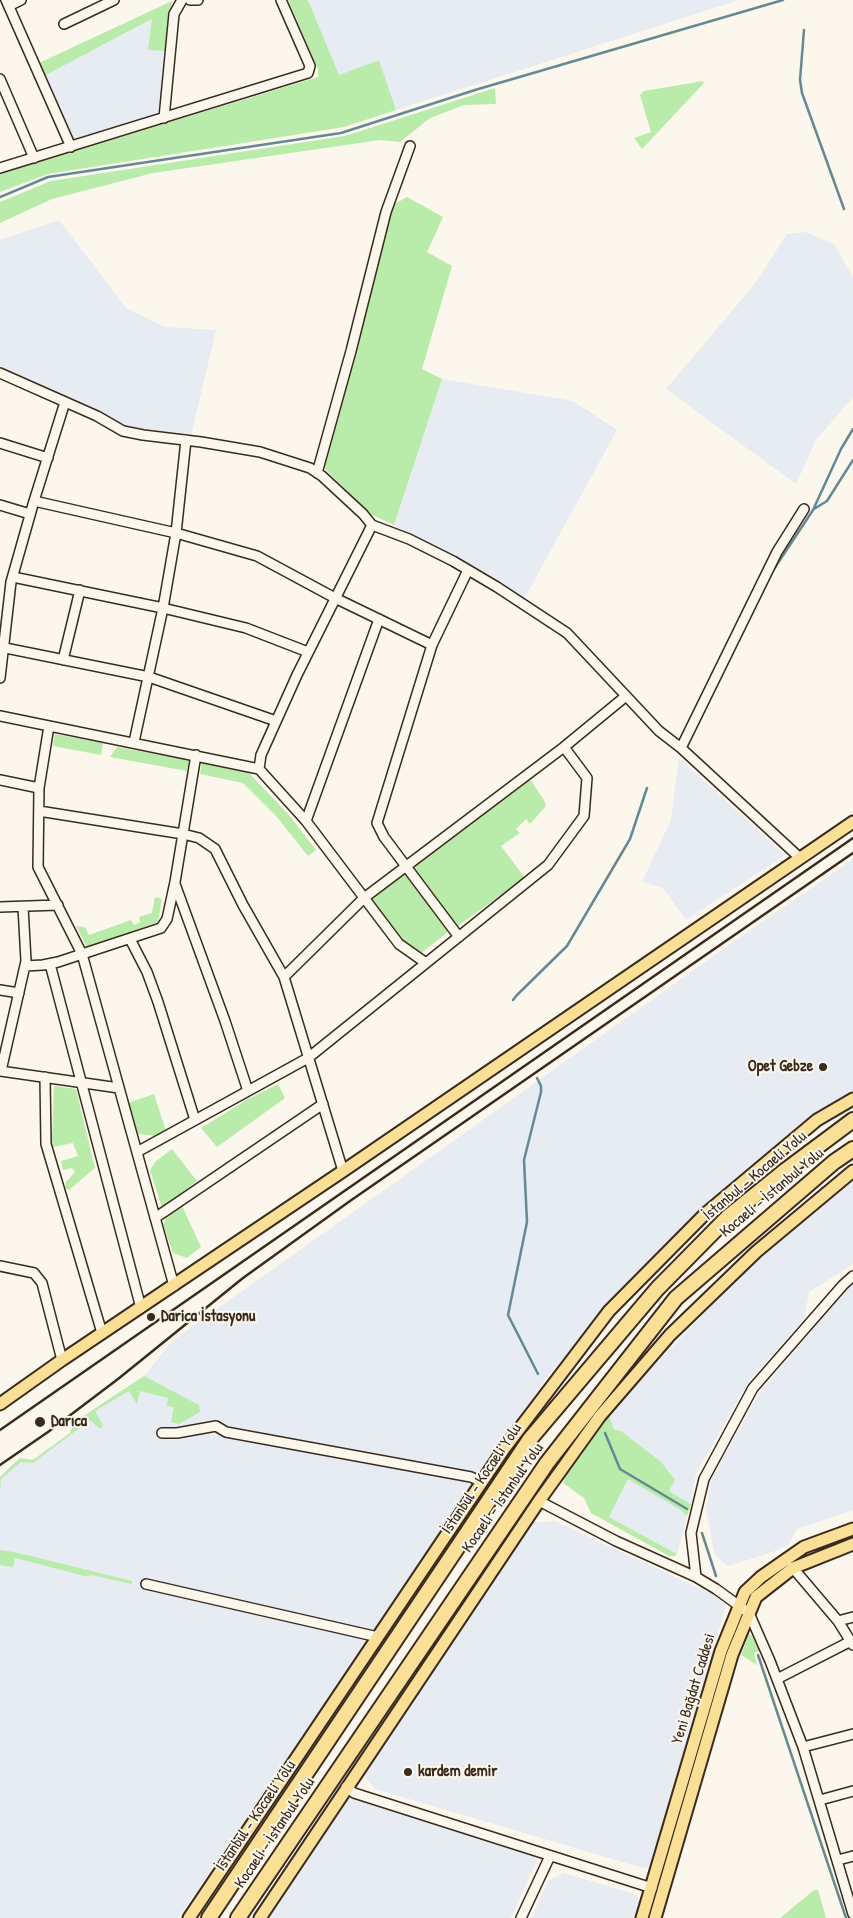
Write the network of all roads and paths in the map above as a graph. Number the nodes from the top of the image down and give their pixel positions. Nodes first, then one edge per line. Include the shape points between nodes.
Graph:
1 (21, 0) edge
2 (114, 0) edge
3 (182, 0) edge
4 (190, 0) edge
5 (198, 0) edge
6 (281, 0) edge
7 (7, 3) edge
8 (64, 24) dead end
9 (0, 79) edge
10 (164, 118) junction
11 (410, 146) dead end
12 (71, 147) junction
13 (34, 158) junction
14 (0, 168) edge
15 (0, 373) edge
16 (66, 402) junction
17 (186, 440) junction
18 (0, 443) edge
19 (48, 458) junction
20 (317, 473) junction
21 (34, 501) junction
22 (0, 505) edge
23 (804, 509) dead end
24 (30, 514) junction
25 (372, 525) junction
26 (176, 533) junction
27 (468, 570) junction
28 (13, 577) junction
29 (0, 588) edge
30 (10, 590) junction
31 (80, 590) junction
32 (335, 598) junction
33 (163, 608) junction
34 (379, 619) junction
35 (432, 645) junction
36 (1, 647) edge
37 (308, 652) junction
38 (63, 660) junction
39 (149, 677) junction
40 (0, 678) edge
41 (626, 696) junction
42 (0, 717) edge
43 (276, 721) junction
44 (49, 726) junction
45 (134, 742) junction
46 (564, 746) junction
47 (682, 748) junction
48 (196, 754) junction
49 (260, 769) junction
50 (0, 780) edge
51 (39, 788) junction
52 (39, 810) junction
53 (306, 821) junction
54 (853, 822) edge
55 (183, 834) junction
56 (800, 858) junction
57 (406, 866) junction
58 (175, 882) junction
59 (364, 898) junction
60 (58, 905) junction
61 (0, 907) edge
62 (23, 907) junction
63 (459, 937) junction
64 (130, 939) junction
65 (82, 954) junction
66 (426, 963) junction
67 (50, 964) junction
68 (25, 966) junction
69 (284, 977) junction
70 (0, 990) edge
71 (19, 993) junction
72 (308, 1058) junction
73 (0, 1071) edge
74 (45, 1077) junction
75 (82, 1082) junction
76 (119, 1088) junction
77 (248, 1091) junction
78 (853, 1099) edge
79 (323, 1104) junction
80 (195, 1120) junction
81 (853, 1120) edge
82 (853, 1149) edge
83 (137, 1152) junction
84 (343, 1171) junction
85 (853, 1171) edge
86 (155, 1218) junction
87 (0, 1264) edge
88 (853, 1276) edge
89 (174, 1286) junction
90 (141, 1308) junction
91 (102, 1333) junction
92 (62, 1360) junction
93 (0, 1404) edge
94 (162, 1433) dead end
95 (482, 1482) junction
96 (539, 1502) junction
97 (853, 1529) edge
98 (853, 1544) edge
99 (793, 1568) junction
100 (696, 1577) junction
101 (146, 1584) dead end
102 (739, 1607) junction
103 (749, 1613) junction
104 (853, 1617) edge
105 (838, 1621) junction
106 (378, 1637) junction
107 (852, 1643) edge
108 (777, 1679) junction
109 (853, 1734) edge
110 (803, 1747) junction
111 (346, 1787) junction
112 (853, 1791) edge
113 (820, 1800) junction
114 (550, 1856) junction
115 (853, 1856) edge
116 (838, 1860) junction
117 (652, 1888) junction
118 (852, 1907) edge
119 (189, 1918) edge
120 (209, 1918) edge
121 (238, 1918) edge
122 (260, 1918) edge
123 (521, 1918) edge
124 (642, 1918) edge
125 (655, 1918) edge

1 - 7 street
2 - 8 street
3 - 10 street via 174,14
4 - 5 street
6 - 10 street via 310,66 308,73
7 - 12 street
9 - 13 street
10 - 12 street
11 - 20 street via 386,212
12 - 13 street
13 - 14 street
15 - 16 street
16 - 17 street via 123,431
16 - 19 street
17 - 20 street via 260,452
17 - 26 street
18 - 19 street
19 - 21 street
20 - 25 street
21 - 24 street
21 - 26 street
22 - 24 street
23 - 47 street via 777,552
24 - 28 street
25 - 27 street via 409,539
25 - 32 street
26 - 32 street via 257,556
26 - 33 street
27 - 35 street
27 - 41 street via 568,633
28 - 30 street
28 - 31 street
29 - 30 street
30 - 36 street
31 - 33 street
31 - 38 street
32 - 34 street
32 - 37 street
33 - 37 street via 246,628
33 - 39 street
34 - 35 street
34 - 53 street
35 - 57 street via 378,823 384,837
36 - 38 street
36 - 40 street
37 - 43 street
38 - 39 street
39 - 43 street
39 - 45 street
41 - 46 street
41 - 47 street via 659,731
42 - 44 street
43 - 49 street via 261,755
44 - 45 street
44 - 51 street
45 - 48 street
46 - 57 street
46 - 63 street via 587,778 584,816 548,865
47 - 56 street
48 - 49 street
48 - 55 street
49 - 53 street
50 - 51 street
51 - 52 street
52 - 55 street
52 - 60 street via 38,867
53 - 59 street
54 - 56 main road
55 - 58 street
55 - 69 street via 199,838 215,849
56 - 84 main road
57 - 59 street
57 - 63 street
58 - 64 street via 167,919 161,928
58 - 77 street
59 - 66 street via 398,944
59 - 69 street
60 - 62 street
60 - 65 street
61 - 62 street
62 - 68 street
63 - 66 street
64 - 65 street
64 - 80 street via 148,972
65 - 67 street
65 - 76 street
66 - 72 street
67 - 68 street
67 - 75 street
68 - 71 street
69 - 72 street
70 - 71 street
71 - 73 street
72 - 77 street
72 - 79 street
73 - 74 street
74 - 75 street
74 - 91 street via 46,1144
75 - 76 street
75 - 90 street
76 - 83 street
77 - 80 street
78 - 95 main road via 817,1120 705,1214 609,1311
79 - 84 street
79 - 86 street
80 - 83 street
81 - 120 highway, İstanbul - Kocaeli Yolu via 728,1217 657,1289 530,1439
82 - 121 highway, Kocaeli - İstanbul Yolu via 676,1298 547,1463
83 - 86 street
84 - 89 main road
85 - 96 main road via 756,1252 670,1336 600,1416
86 - 89 street
87 - 92 street via 34,1273 42,1283
88 - 100 street via 753,1388 704,1479 691,1533
89 - 90 main road
90 - 91 main road
91 - 92 main road
92 - 93 main road
94 - 95 street via 216,1426 226,1432
95 - 106 main road
96 - 100 street
96 - 111 main road
97 - 102 main road, Yeni Bağdat Caddesi via 804,1547 761,1577 745,1592
98 - 99 main road, Yeni Bağdat Caddesi
99 - 103 main road, Yeni Bağdat Caddesi via 756,1597
99 - 105 street
100 - 102 street
101 - 106 street
102 - 103 street
102 - 117 main road, Yeni Bağdat Caddesi via 721,1651
103 - 108 street
103 - 125 main road, Yeni Bağdat Caddesi via 732,1655
104 - 105 street
105 - 107 street
106 - 119 main road
107 - 108 street
108 - 110 street
109 - 110 street
110 - 113 street
111 - 114 street via 354,1793
111 - 122 main road
112 - 113 street
113 - 116 street
114 - 117 street
114 - 123 street
115 - 116 street
116 - 118 street
117 - 124 main road, Yeni Bağdat Caddesi

